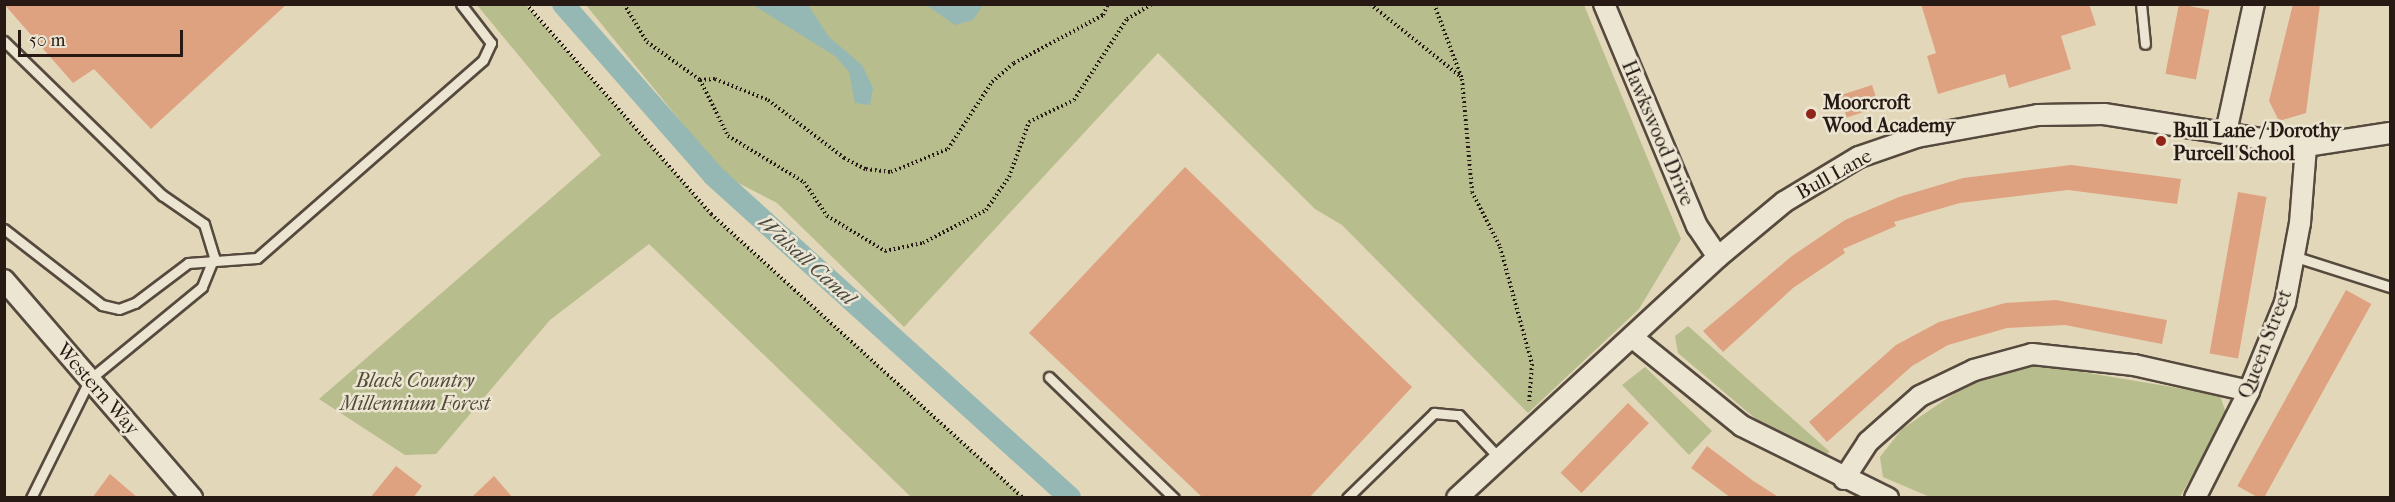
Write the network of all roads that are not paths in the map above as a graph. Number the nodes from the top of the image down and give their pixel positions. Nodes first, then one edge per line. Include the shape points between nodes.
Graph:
1 (461, 4) edge
2 (1604, 4) edge
3 (2141, 4) edge
4 (2254, 4) edge
5 (4, 41) edge
6 (2145, 44) dead end
7 (2226, 132) junction
8 (2391, 133) edge
9 (2306, 146) junction
10 (4, 229) edge
11 (2293, 256) junction
12 (214, 257) junction
13 (1718, 257) junction
14 (4, 280) edge
15 (2391, 287) edge
16 (1632, 337) junction
17 (1049, 377) dead end
18 (90, 379) junction
19 (2249, 391) junction
20 (1501, 460) junction
21 (1844, 479) junction
22 (31, 498) edge
23 (192, 498) edge
24 (1174, 498) edge
25 (1347, 498) edge
26 (1457, 498) edge
27 (1888, 498) edge
28 (2195, 498) edge

1 - 12 lane via 491,43 483,60 452,93 257,258
2 - 13 street, Hawkswood Drive via 1697,226
3 - 6 lane
4 - 7 street
5 - 12 lane via 162,195 204,224
7 - 9 street, Bull Lane
7 - 13 street, Bull Lane via 2104,114 2010,118 1917,137 1859,157 1784,202
8 - 9 street, Bull Lane
9 - 11 street, Queen Street
10 - 12 lane via 102,305 119,309 135,303 188,263
11 - 15 lane
11 - 19 street, Queen Street via 2284,303
12 - 18 lane via 202,286
13 - 16 street, Bull Lane
14 - 18 street, Western Way
16 - 20 street, Bull Lane
16 - 21 street via 1742,426
17 - 24 lane
18 - 22 lane
18 - 23 street, Western Way
19 - 21 street via 2134,365 2032,354 1974,370 1920,396 1868,442
19 - 28 street, Queen Street
20 - 25 lane via 1459,414 1434,413
20 - 26 street, Bull Lane
21 - 27 street

